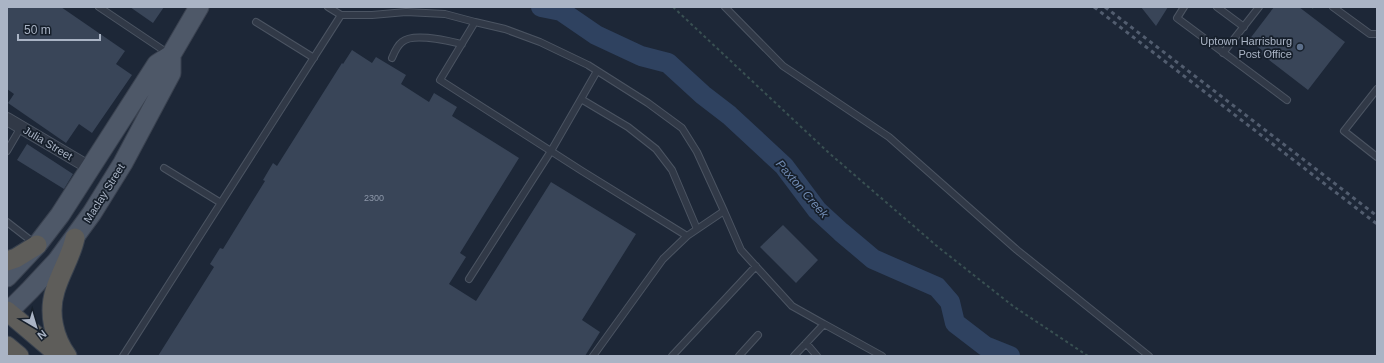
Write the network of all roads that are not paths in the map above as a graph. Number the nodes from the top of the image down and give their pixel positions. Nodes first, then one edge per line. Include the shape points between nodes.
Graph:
1 (99, 7) edge
2 (199, 7) edge
3 (328, 7) edge
4 (725, 7) edge
5 (1184, 7) edge
6 (1217, 7) edge
7 (1259, 7) edge
8 (1333, 7) edge
9 (342, 15) junction
10 (256, 22) dead end
11 (475, 22) junction
12 (1244, 27) junction
13 (1377, 34) edge
14 (462, 44) junction
15 (1223, 52) junction
16 (171, 55) junction
17 (314, 58) junction
18 (392, 58) dead end
19 (597, 71) junction
20 (1377, 89) edge
21 (581, 99) junction
22 (1287, 100) dead end
23 (7, 119) edge
24 (21, 127) junction
25 (7, 151) edge
26 (551, 151) junction
27 (1377, 157) edge
28 (90, 168) junction
29 (164, 168) dead end
30 (221, 203) junction
31 (724, 211) junction
32 (8, 224) edge
33 (697, 229) junction
34 (687, 236) junction
35 (75, 238) junction
36 (37, 245) junction
37 (7, 262) edge
38 (756, 266) junction
39 (7, 277) edge
40 (469, 279) dead end
41 (8, 312) edge
42 (824, 324) junction
43 (758, 335) dead end
44 (806, 343) junction
45 (7, 346) edge
46 (19, 356) edge
47 (60, 356) edge
48 (67, 356) edge
49 (123, 356) edge
50 (593, 356) edge
51 (672, 356) edge
52 (739, 356) edge
53 (794, 356) edge
54 (817, 356) edge
55 (882, 356) edge
56 (1149, 356) edge

1 - 16 lane
2 - 16 main road, Maclay Street
3 - 9 lane
4 - 56 lane via 783,66 889,137 1017,250
5 - 15 lane via 1177,18
6 - 12 lane
7 - 12 lane
8 - 13 lane via 1370,34
9 - 11 lane via 406,12 445,14
9 - 17 lane
10 - 17 lane
11 - 14 lane
11 - 19 lane via 505,29 540,42
12 - 15 lane
14 - 18 lane via 431,37 409,39 402,42
14 - 26 lane via 440,80
15 - 22 lane
16 - 28 main road, Maclay Street via 157,64
16 - 35 main road, Maclay Street via 171,73 113,180
17 - 30 lane
19 - 21 lane
19 - 31 lane via 682,128 697,152
20 - 27 lane via 1344,132
21 - 26 lane
21 - 33 lane via 628,127 656,149 672,170
23 - 24 street, Julia Street
24 - 25 lane
24 - 28 street, Julia Street
26 - 34 lane
26 - 40 lane
28 - 36 main road, Maclay Street
29 - 30 lane
30 - 49 lane
31 - 33 lane
31 - 38 lane via 741,250
32 - 36 lane
33 - 34 lane
34 - 50 lane via 663,259
35 - 41 main road, Maclay Street via 46,274
35 - 48 highway via 53,301 54,329
36 - 37 highway
36 - 39 main road, Maclay Street
38 - 42 lane via 792,306
38 - 51 lane
41 - 47 highway
42 - 44 lane
42 - 55 lane
43 - 52 lane
44 - 53 lane
44 - 54 lane
45 - 46 highway

